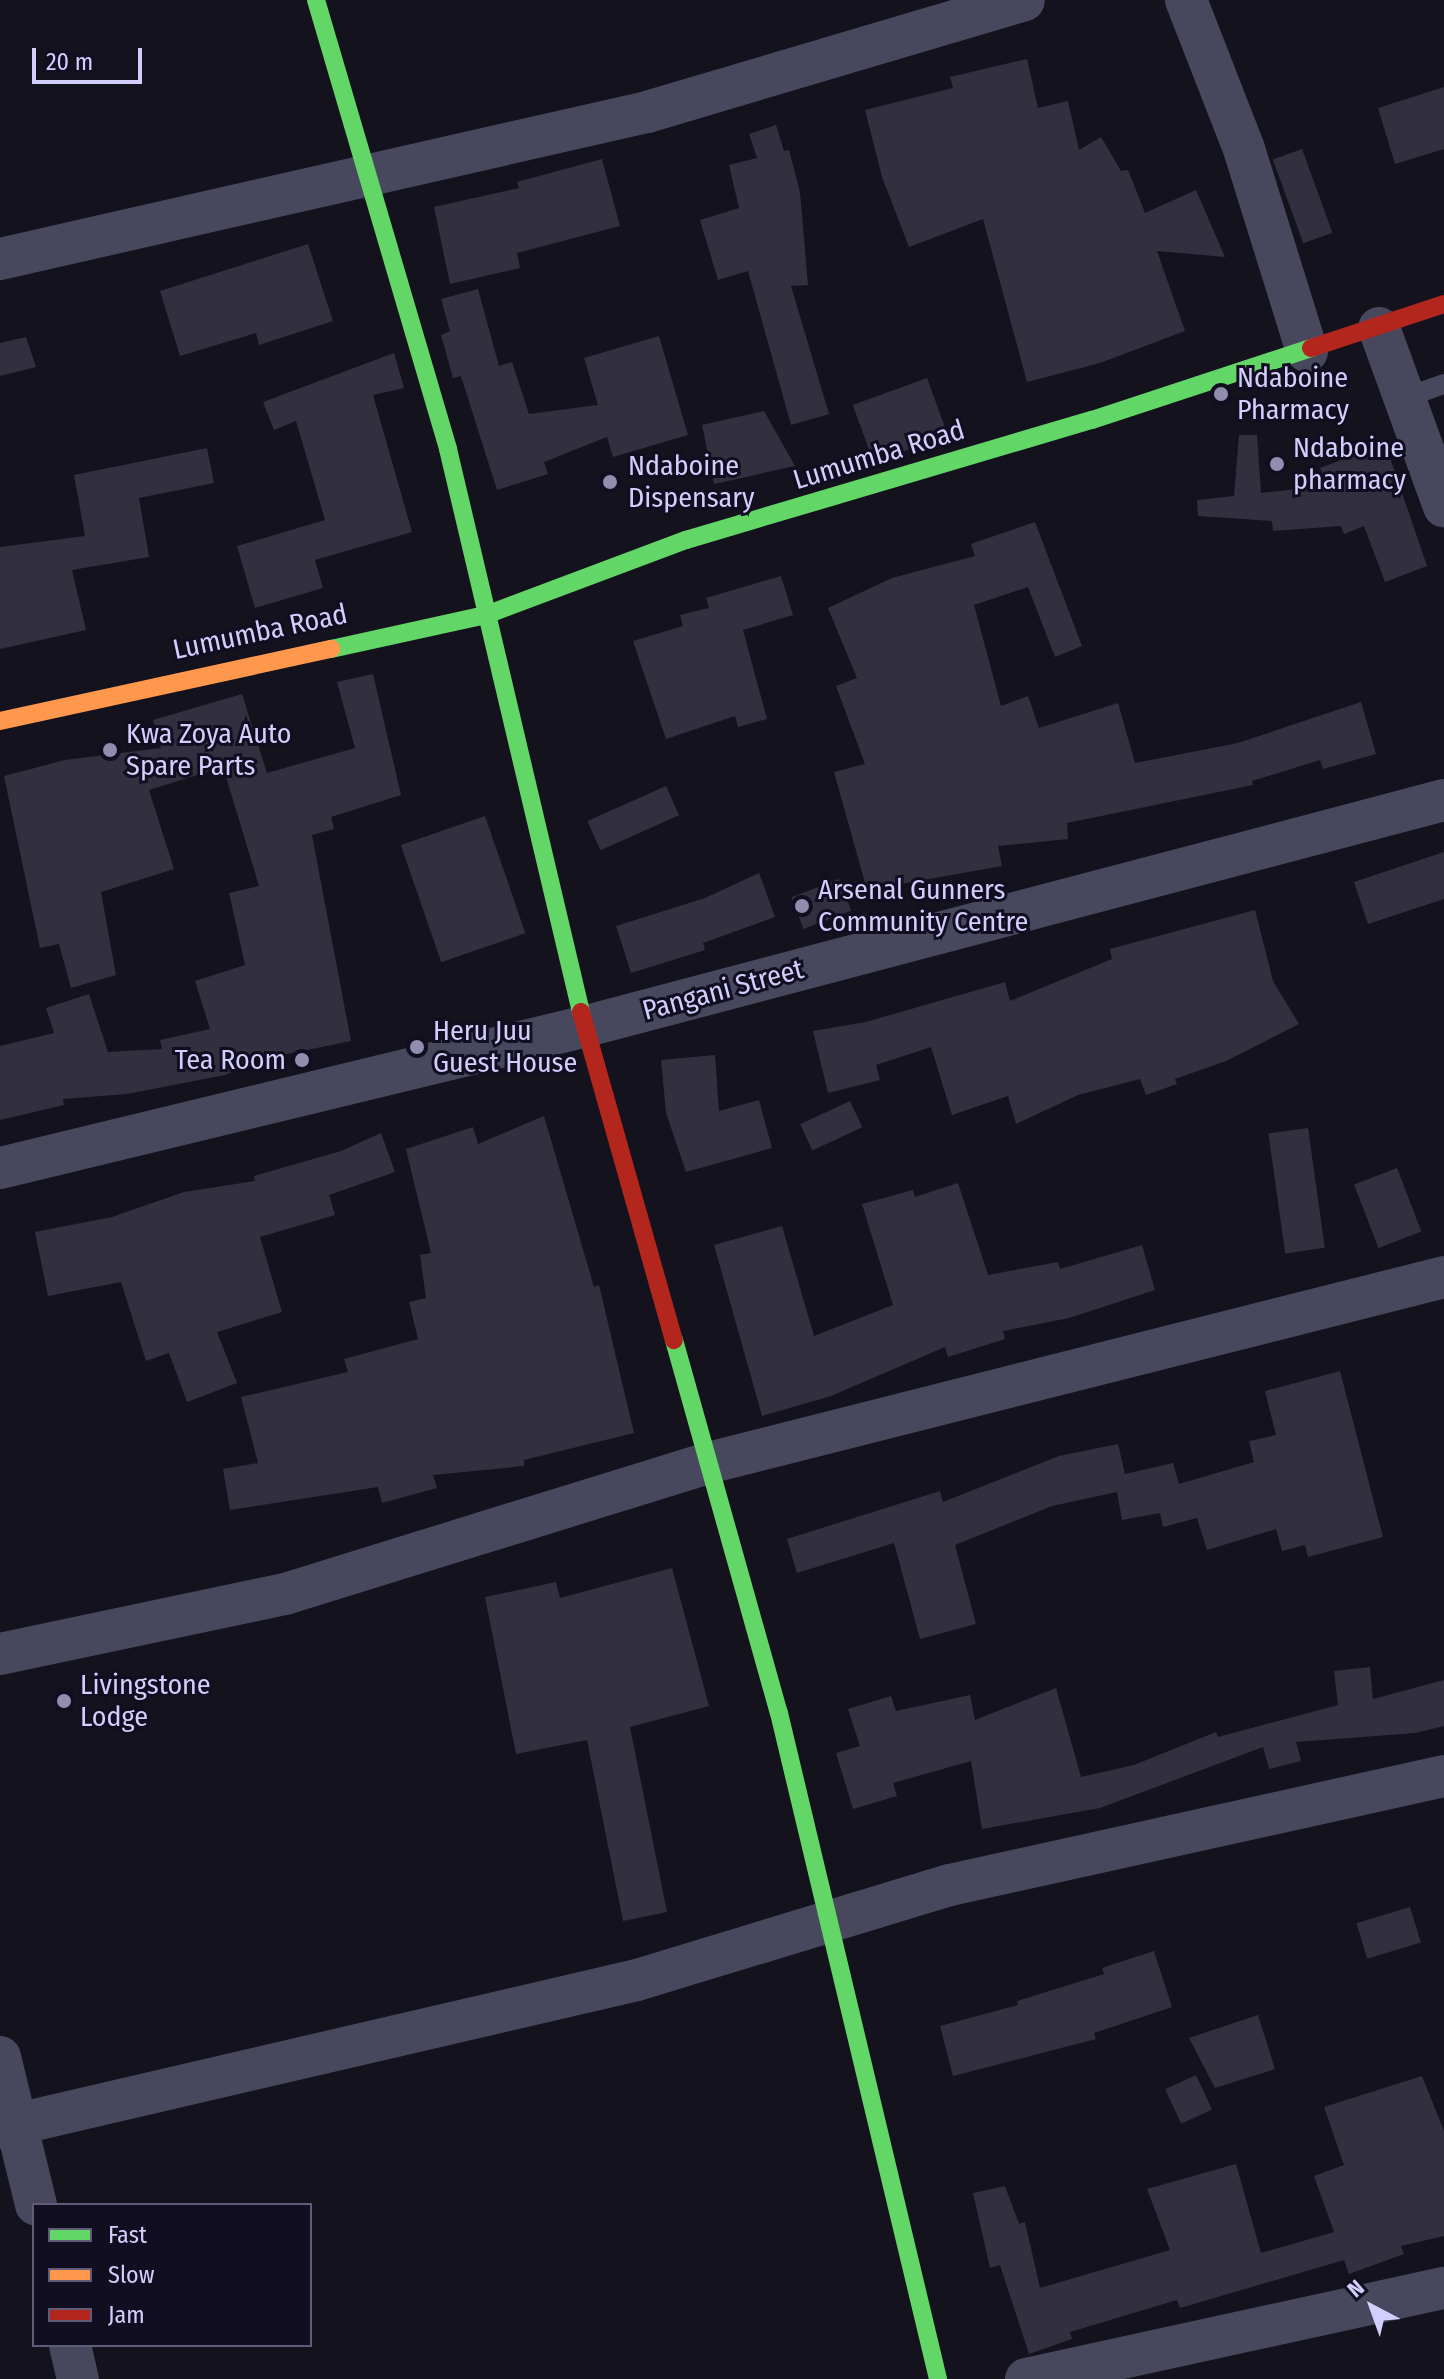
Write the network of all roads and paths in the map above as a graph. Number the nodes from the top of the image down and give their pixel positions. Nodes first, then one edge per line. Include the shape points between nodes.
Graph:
1 (316, 0) edge
2 (1024, 0) edge
3 (1186, 0) edge
4 (367, 177) junction
5 (0, 259) edge
6 (1444, 304) edge
7 (1379, 328) junction
8 (1307, 351) junction
9 (1444, 384) edge
10 (1404, 398) junction
11 (1444, 507) edge
12 (486, 615) junction
13 (0, 721) edge
14 (1444, 800) edge
15 (583, 1027) junction
16 (0, 1168) edge
17 (1444, 1277) edge
18 (708, 1463) junction
19 (0, 1654) edge
20 (1444, 1776) edge
21 (828, 1923) junction
22 (0, 2057) edge
23 (8, 2125) edge
24 (35, 2203) edge
25 (1444, 2288) edge
26 (70, 2347) edge
27 (78, 2379) edge
28 (938, 2379) edge
29 (1026, 2379) edge

1 - 4 street
2 - 4 street via 647,112
3 - 8 street via 1244,149
4 - 5 street
4 - 12 street via 448,449
6 - 7 street, Lumumba Road
7 - 8 street, Lumumba Road
7 - 10 street
8 - 12 street, Lumumba Road via 894,481 686,540
9 - 10 lane
10 - 11 street
12 - 13 street, Lumumba Road
12 - 15 street via 530,826
14 - 15 street, Pangani Street
15 - 16 street, Pangani Street
15 - 18 street
17 - 18 street
18 - 19 street via 285,1594
18 - 21 street via 779,1713
20 - 21 street via 950,1885
21 - 23 street via 637,1980
21 - 28 street
22 - 23 street
23 - 24 street
25 - 29 street
26 - 27 street

